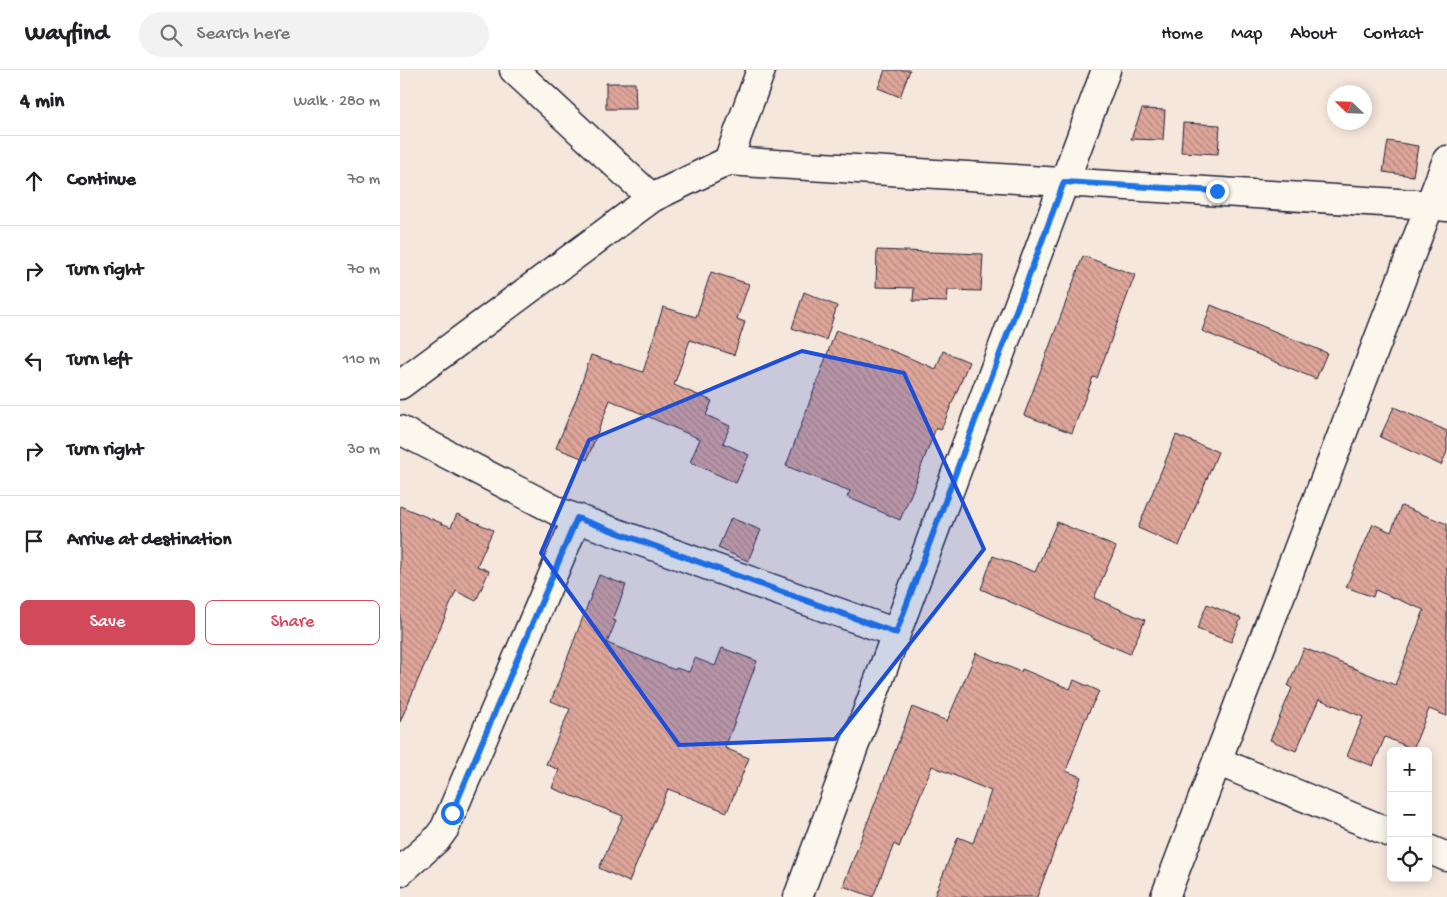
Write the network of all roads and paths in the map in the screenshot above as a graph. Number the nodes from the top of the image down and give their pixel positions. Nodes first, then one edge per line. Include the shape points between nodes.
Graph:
1 (514, 70) edge
2 (760, 70) edge
3 (1106, 70) edge
4 (1447, 160) edge
5 (728, 161) junction
6 (1064, 182) junction
7 (652, 198) junction
8 (1439, 206) edge
9 (400, 385) edge
10 (400, 430) edge
11 (577, 518) junction
12 (896, 633) junction
13 (1217, 761) junction
14 (1387, 831) edge
15 (1432, 851) edge
16 (1447, 857) edge
17 (400, 872) edge
18 (802, 896) edge
19 (1165, 897) edge

1 - 7 street
2 - 5 street
3 - 6 street
4 - 8 street
5 - 6 street
5 - 7 street
6 - 8 street
6 - 12 street
7 - 9 street
8 - 13 street
10 - 11 street via 561,513
11 - 12 street
11 - 17 street via 445,828
12 - 18 street
13 - 14 street
13 - 19 street
15 - 16 street

